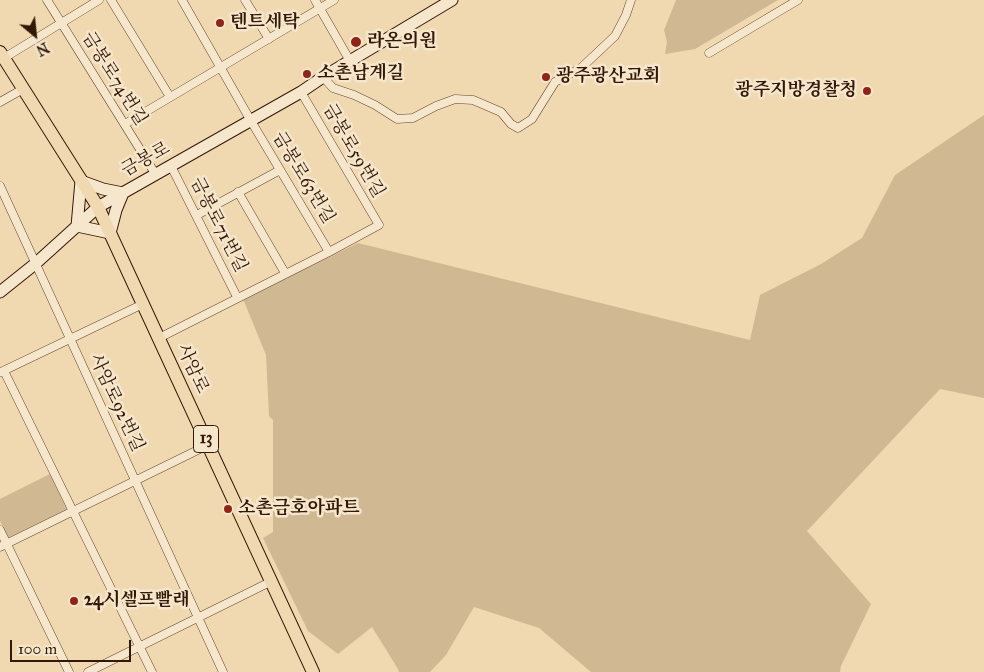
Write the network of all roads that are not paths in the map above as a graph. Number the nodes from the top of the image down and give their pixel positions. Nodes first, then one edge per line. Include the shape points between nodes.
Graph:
1 (47, 0) edge
2 (99, 0) edge
3 (111, 0) edge
4 (182, 0) edge
5 (246, 0) edge
6 (315, 0) edge
7 (334, 0) edge
8 (452, 0) edge
9 (631, 0) edge
10 (798, 0) edge
11 (320, 8) junction
12 (61, 23) junction
13 (269, 38) junction
14 (709, 53) dead end
15 (2, 55) edge
16 (350, 61) junction
17 (220, 67) junction
18 (323, 77) junction
19 (23, 89) junction
20 (301, 92) junction
21 (170, 97) junction
22 (0, 102) edge
23 (251, 121) junction
24 (125, 124) junction
25 (171, 166) junction
26 (280, 170) junction
27 (156, 175) junction
28 (81, 181) junction
29 (0, 186) edge
30 (238, 192) junction
31 (123, 193) junction
32 (98, 207) junction
33 (196, 215) junction
34 (77, 226) junction
35 (110, 233) junction
36 (329, 252) junction
37 (35, 264) junction
38 (285, 273) junction
39 (0, 292) edge
40 (237, 297) junction
41 (143, 304) junction
42 (159, 338) junction
43 (69, 339) junction
44 (2, 372) edge
45 (208, 445) junction
46 (135, 481) junction
47 (73, 511) junction
48 (0, 530) edge
49 (3, 545) edge
50 (270, 582) junction
51 (198, 618) junction
52 (139, 647) junction
53 (69, 672) edge
54 (88, 672) edge
55 (152, 672) edge
56 (224, 672) edge
57 (312, 672) edge

1 - 12 street, 금봉로74번길
2 - 12 street
3 - 21 street
4 - 17 street, 금봉로63번길
5 - 13 street
6 - 11 street
7 - 11 street
8 - 16 street, 금봉로
9 - 18 street via 614,36 581,68 555,82 532,119 518,128 510,124 501,112 474,100 454,99 413,118 397,119 375,105 334,88
10 - 14 street
11 - 13 street
11 - 16 street
12 - 15 street
12 - 24 street, 금봉로74번길
13 - 17 street
15 - 19 main road, 사암로 / 13
16 - 18 street, 금봉로
17 - 21 street
17 - 23 street, 금봉로63번길
18 - 20 street, 금봉로
19 - 22 street
19 - 28 main road, 사암로 / 13
20 - 23 street, 금봉로
20 - 36 street, 금봉로59번길 via 379,225
21 - 24 street
23 - 25 street, 금봉로
23 - 26 street, 금봉로63번길
24 - 27 street, 금봉로74번길
25 - 27 street, 금봉로
25 - 33 street, 금봉로71번길
26 - 30 street
26 - 36 street, 금봉로63번길
27 - 31 street, 금봉로
28 - 31 street
28 - 32 main road, 사암로 / 13
28 - 34 street
29 - 37 street
30 - 33 street
30 - 38 street
31 - 32 street, 금봉로
31 - 35 street
32 - 34 street, 금봉로
32 - 35 main road, 사암로 / 13
33 - 40 street, 금봉로71번길
34 - 35 street
34 - 37 street, 금봉로
35 - 41 main road, 사암로 / 13
36 - 38 street
37 - 39 street, 금봉로
37 - 43 street
38 - 40 street
40 - 42 street
41 - 42 main road, 사암로 / 13
41 - 43 street, 사암로92번길
42 - 45 main road, 사암로 / 13
43 - 44 street, 사암로92번길
43 - 46 street, 사암로92번길
44 - 47 street, 사암로92번길
45 - 46 street
45 - 50 main road, 사암로 / 13
46 - 47 street
46 - 51 street, 사암로92번길
47 - 49 street
47 - 52 street, 사암로92번길
48 - 49 street
49 - 53 street
50 - 51 street
50 - 57 main road, 사암로 / 13
51 - 52 street
51 - 56 street, 사암로92번길
52 - 54 street
52 - 55 street, 사암로92번길

